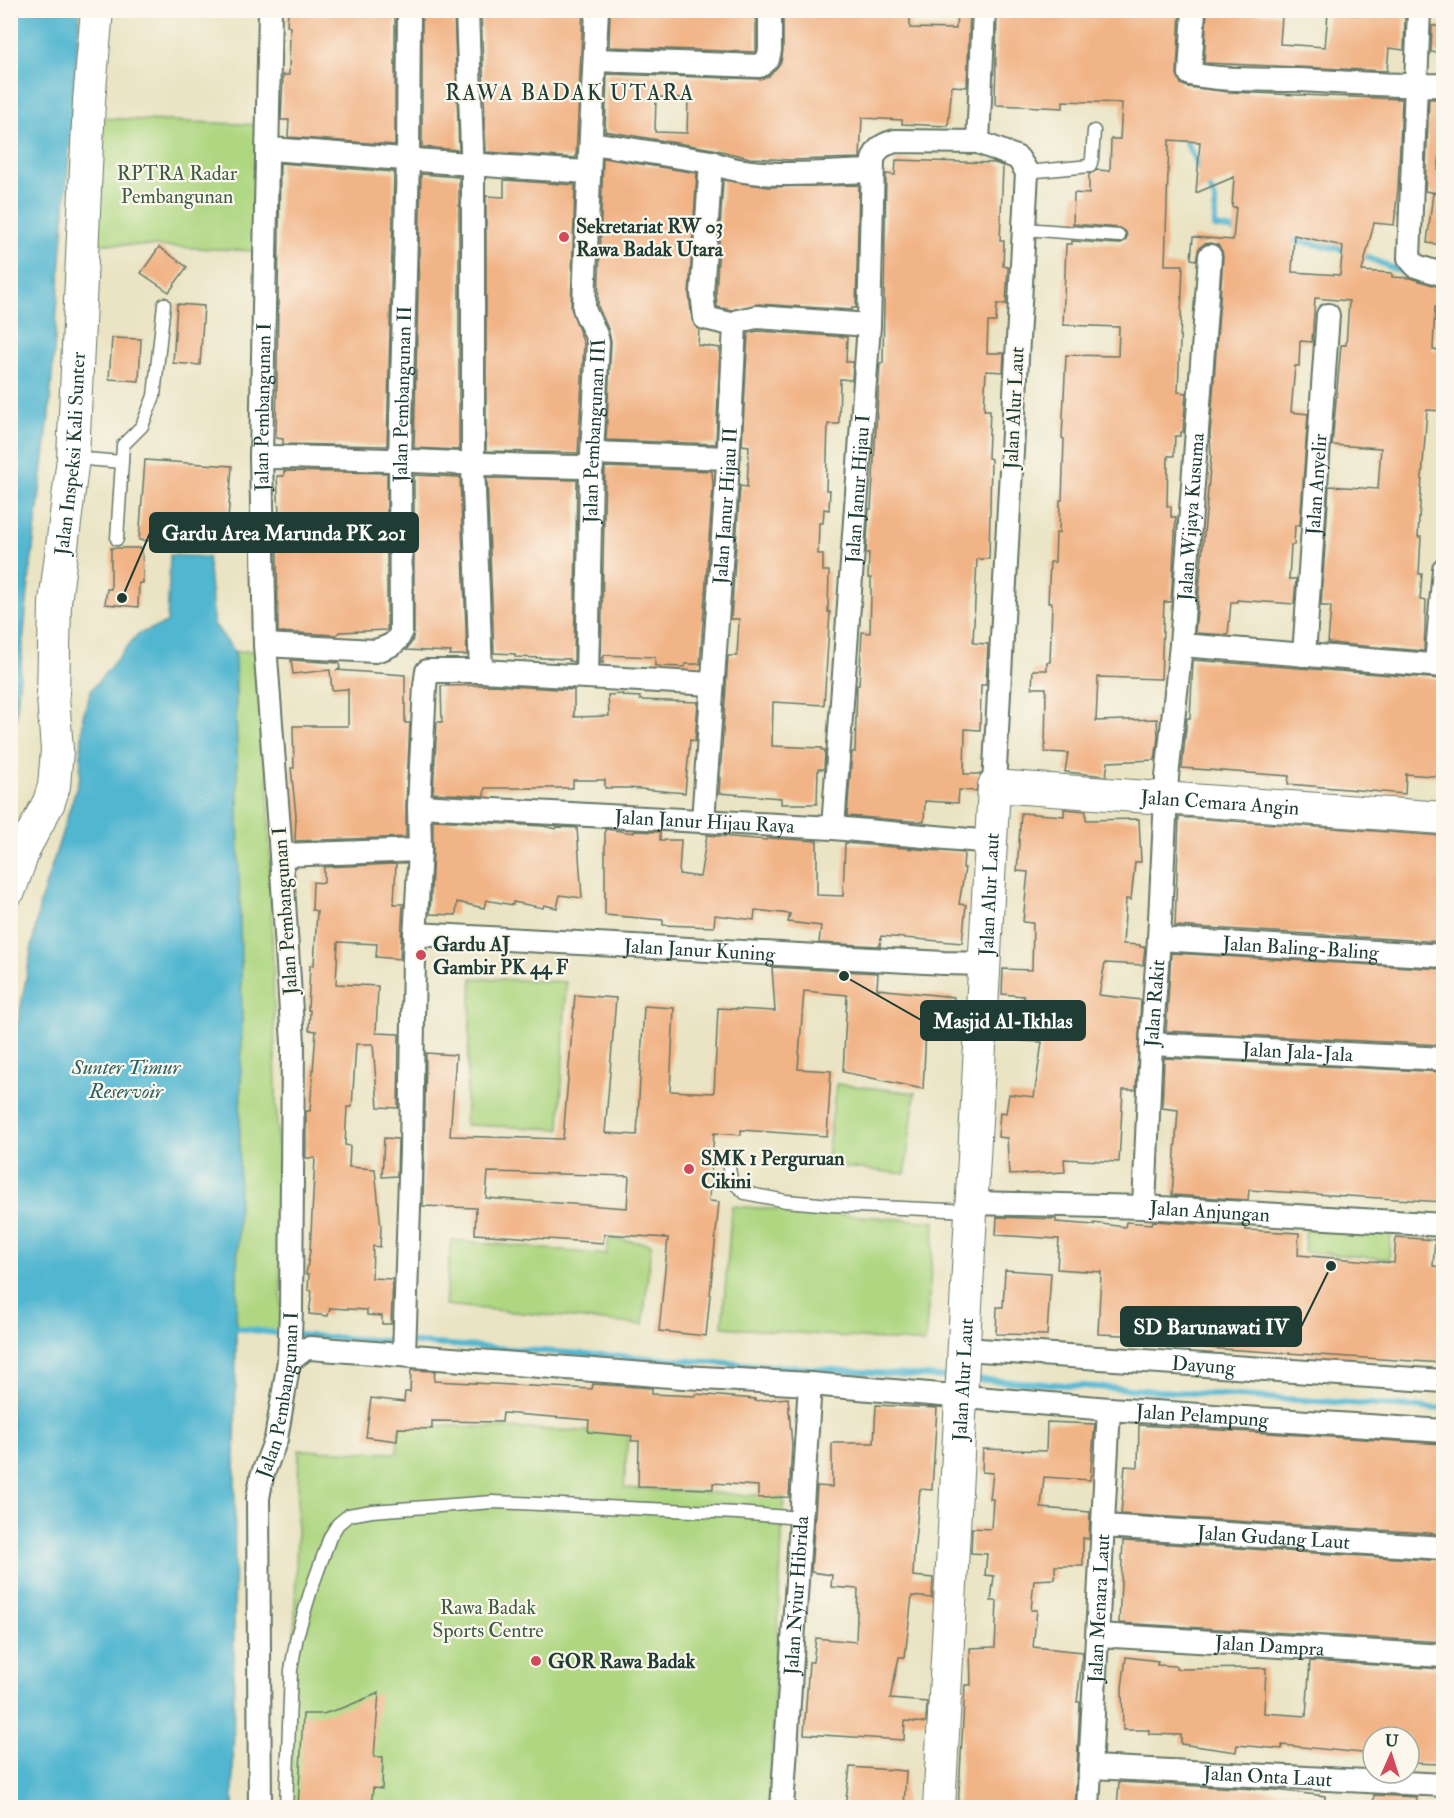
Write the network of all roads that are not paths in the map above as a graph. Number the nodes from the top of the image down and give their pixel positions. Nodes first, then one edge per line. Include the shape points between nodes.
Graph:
1 (97, 10) edge
2 (270, 10) edge
3 (409, 10) edge
4 (467, 10) edge
5 (597, 10) edge
6 (770, 10) edge
7 (984, 10) edge
8 (1194, 10) edge
9 (1419, 10) edge
10 (595, 60) junction
11 (1443, 85) edge
12 (1417, 86) junction
13 (1094, 131) dead end
14 (978, 142) junction
15 (592, 143) junction
16 (268, 149) junction
17 (408, 159) junction
18 (874, 160) junction
19 (711, 162) junction
20 (473, 165) junction
21 (588, 172) junction
22 (1027, 172) junction
23 (1024, 229) junction
24 (1119, 236) dead end
25 (1210, 256) dead end
26 (1443, 275) edge
27 (164, 304) dead end
28 (1328, 315) dead end
29 (735, 325) junction
30 (869, 325) junction
31 (261, 457) junction
32 (73, 458) junction
33 (728, 458) junction
34 (400, 460) junction
35 (592, 460) junction
36 (122, 462) junction
37 (473, 465) junction
38 (117, 539) dead end
39 (1443, 569) edge
40 (265, 645) junction
41 (1181, 645) junction
42 (1304, 655) junction
43 (1440, 666) edge
44 (481, 671) junction
45 (587, 677) junction
46 (712, 684) junction
47 (994, 786) junction
48 (1166, 788) junction
49 (419, 806) junction
50 (1443, 818) edge
51 (703, 821) junction
52 (833, 828) junction
53 (992, 842) junction
54 (420, 850) junction
55 (281, 855) junction
56 (10, 889) edge
57 (415, 934) junction
58 (1159, 939) junction
59 (1443, 956) edge
60 (985, 964) junction
61 (1151, 1044) junction
62 (1443, 1059) edge
63 (728, 1162) dead end
64 (974, 1207) junction
65 (1144, 1207) junction
66 (1443, 1225) edge
67 (404, 1346) junction
68 (964, 1352) junction
69 (290, 1355) junction
70 (1443, 1381) edge
71 (810, 1384) junction
72 (961, 1396) junction
73 (1108, 1409) junction
74 (1443, 1431) edge
75 (801, 1518) junction
76 (1103, 1526) junction
77 (1443, 1548) edge
78 (1098, 1635) junction
79 (1443, 1656) edge
80 (1092, 1767) junction
81 (1443, 1785) edge
82 (260, 1808) edge
83 (286, 1808) edge
84 (782, 1808) edge
85 (939, 1808) edge
86 (1088, 1808) edge

1 - 32 street, Jalan Inspeksi Kali Sunter via 89,101
2 - 16 street, Jalan Pembangunan I
3 - 17 street, Jalan Pembangunan II
4 - 20 street
5 - 10 street, Jalan Pembangunan III
6 - 10 street via 770,50 768,59 760,66
7 - 14 street
8 - 12 street via 1190,74 1215,79
9 - 12 street
10 - 15 street, Jalan Pembangunan III
11 - 12 street
12 - 26 street via 1410,249 1416,266
13 - 22 lane via 1090,166
14 - 18 street via 895,141 883,145
14 - 22 street via 1018,158
15 - 19 street
15 - 21 street, Jalan Pembangunan III
16 - 17 street
16 - 31 street, Jalan Pembangunan I
17 - 20 street
17 - 34 street, Jalan Pembangunan II
18 - 19 street via 757,173 723,168
18 - 30 street, Jalan Janur Hijau I
19 - 29 street via 703,310 705,318
20 - 21 street
20 - 37 street
21 - 35 street, Jalan Pembangunan III via 584,308 598,338
22 - 23 street, Jalan Alur Laut
23 - 24 lane
23 - 47 street, Jalan Alur Laut
25 - 41 street, Jalan Wijaya Kusuma
27 - 36 lane via 154,396 142,426 123,445
28 - 42 street, Jalan Anyelir
29 - 30 street via 757,317
29 - 33 street, Jalan Janur Hijau II
30 - 52 street, Jalan Janur Hijau I
31 - 34 street
31 - 40 street, Jalan Pembangunan I
32 - 36 lane
32 - 56 street, Jalan Inspeksi Kali Sunter via 55,603 54,786
33 - 35 street via 610,452
33 - 46 street, Jalan Janur Hijau II
34 - 37 street
34 - 40 street, Jalan Pembangunan II via 399,640 375,651
35 - 37 street
35 - 45 street, Jalan Pembangunan III
36 - 38 lane
37 - 44 street
39 - 43 street
40 - 55 street, Jalan Pembangunan I
41 - 42 street
41 - 48 street, Jalan Wijaya Kusuma
42 - 43 street
44 - 45 street
44 - 49 street via 427,671
45 - 46 street
46 - 51 street, Jalan Janur Hijau II
47 - 48 street, Jalan Cemara Angin
47 - 53 street, Jalan Alur Laut
48 - 50 street, Jalan Cemara Angin
48 - 58 street, Jalan Rakit
49 - 51 street, Jalan Janur Hijau Raya
49 - 54 street
51 - 52 street, Jalan Janur Hijau Raya
52 - 53 street, Jalan Janur Hijau Raya
53 - 60 street, Jalan Alur Laut
54 - 55 street
54 - 57 street
55 - 69 street, Jalan Pembangunan I via 293,1042
57 - 60 street, Jalan Janur Kuning
57 - 67 street
58 - 59 street, Jalan Baling-Baling
58 - 61 street, Jalan Rakit
60 - 64 street, Jalan Alur Laut
61 - 62 street, Jalan Jala-Jala
61 - 65 street, Jalan Rakit
63 - 64 lane via 731,1180 745,1193 831,1205
64 - 65 street, Jalan Anjungan
64 - 68 street, Jalan Alur Laut
65 - 66 street, Jalan Anjungan
67 - 69 street, Jalan Pelampung via 310,1348
67 - 71 street, Jalan Pelampung via 683,1377
68 - 70 street, Dayung
68 - 72 street, Jalan Alur Laut
69 - 82 street, Jalan Pembangunan I via 276,1438 258,1498
71 - 72 street, Jalan Pelampung
71 - 75 street, Jalan Nyiur Hibrida
72 - 73 street, Jalan Pelampung
72 - 85 street, Jalan Alur Laut
73 - 74 street, Jalan Pelampung
73 - 76 street, Jalan Menara Laut
75 - 83 lane via 493,1502 349,1515 330,1537 297,1636 291,1670
75 - 84 street, Jalan Nyiur Hibrida
76 - 77 street, Jalan Gudang Laut
76 - 78 street, Jalan Menara Laut
78 - 79 street, Jalan Dampra
78 - 80 street, Jalan Menara Laut
80 - 81 street, Jalan Onta Laut
80 - 86 street, Jalan Menara Laut

